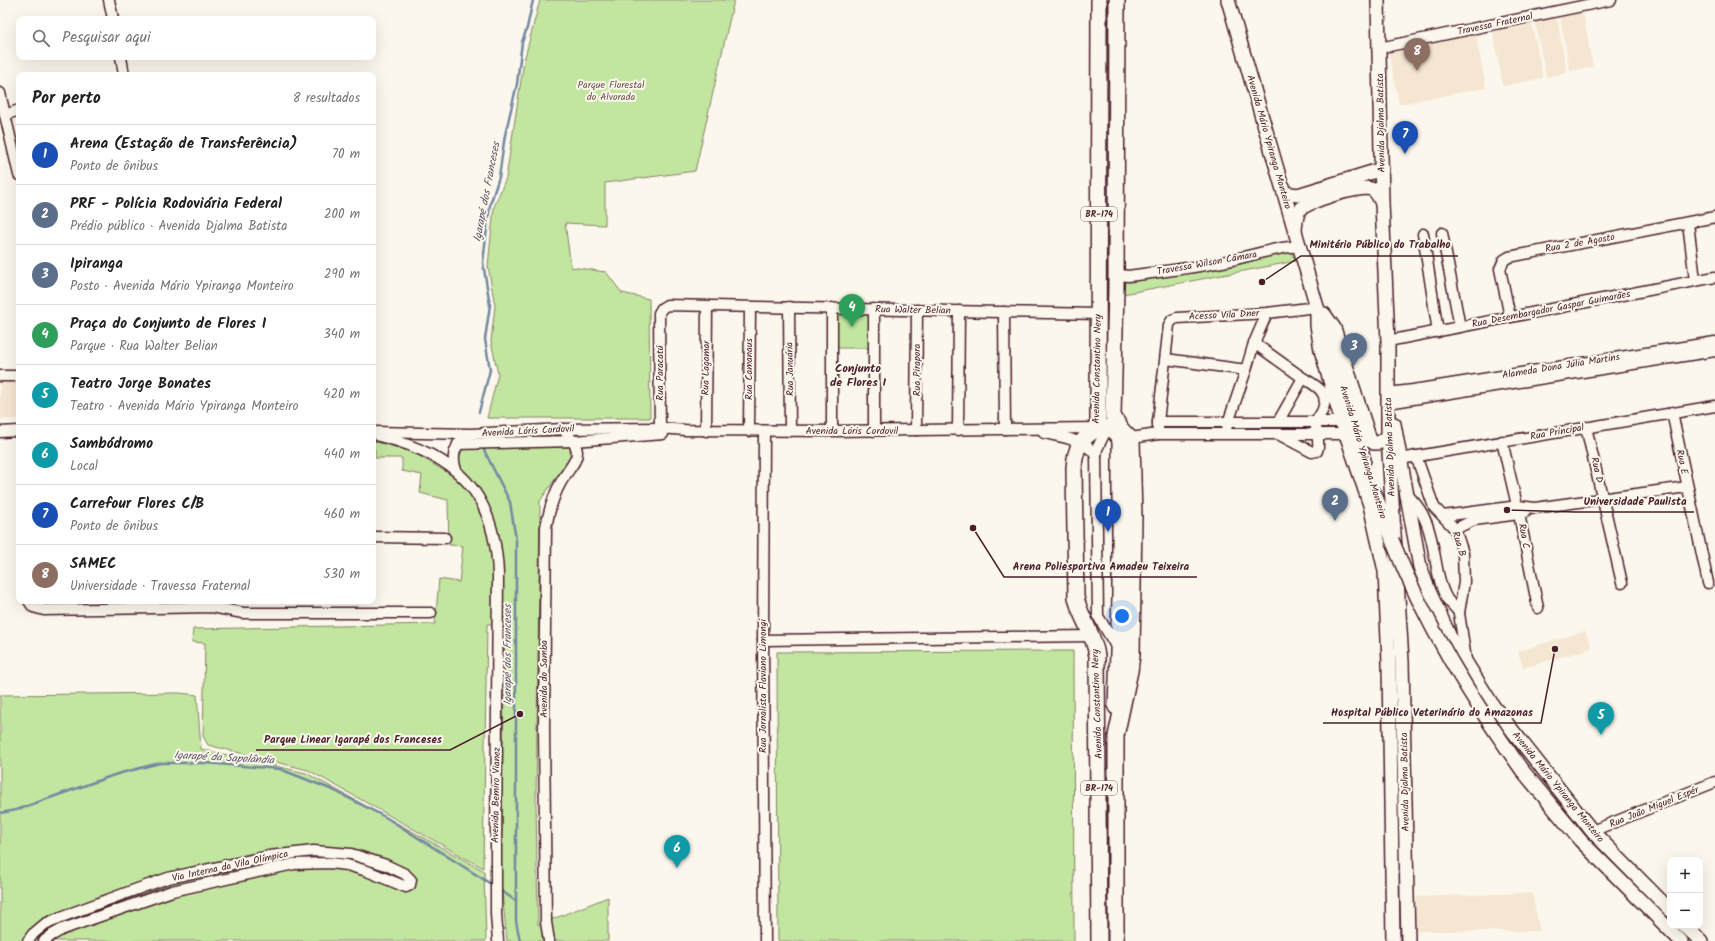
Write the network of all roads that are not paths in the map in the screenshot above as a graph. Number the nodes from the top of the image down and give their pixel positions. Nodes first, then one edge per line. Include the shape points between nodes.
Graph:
1 (109, 0) edge
2 (1099, 0) edge
3 (1117, 0) edge
4 (1228, 0) edge
5 (1378, 0) edge
6 (1611, 0) edge
7 (112, 16) edge
8 (1379, 48) junction
9 (122, 60) edge
10 (124, 72) edge
11 (0, 93) edge
12 (16, 111) edge
13 (5, 115) junction
14 (16, 150) edge
15 (1382, 169) junction
16 (1284, 193) junction
17 (1382, 203) junction
18 (1715, 217) edge
19 (1688, 223) junction
20 (1295, 230) junction
21 (1442, 233) dead end
22 (1423, 234) dead end
23 (1300, 247) junction
24 (1116, 270) junction
25 (1715, 277) edge
26 (1695, 280) junction
27 (707, 306) junction
28 (750, 307) junction
29 (789, 307) junction
30 (1317, 307) junction
31 (832, 308) junction
32 (874, 309) junction
33 (917, 310) junction
34 (959, 311) junction
35 (1004, 312) junction
36 (659, 313) joint
37 (1267, 313) junction
38 (1098, 314) junction
39 (1510, 317) junction
40 (1460, 327) junction
41 (1438, 332) junction
42 (1388, 342) junction
43 (1715, 342) edge
44 (1254, 343) junction
45 (1715, 351) edge
46 (1166, 359) junction
47 (1605, 364) junction
48 (1246, 370) junction
49 (0, 376) edge
50 (16, 376) edge
51 (1303, 378) junction
52 (1388, 398) junction
53 (1715, 406) edge
54 (1672, 412) junction
55 (1158, 422) junction
56 (1228, 422) junction
57 (1262, 422) junction
58 (1278, 422) junction
59 (1316, 422) junction
60 (1106, 424) junction
61 (1586, 427) junction
62 (1344, 428) junction
63 (563, 429) junction
64 (1004, 429) junction
65 (1021, 429) junction
66 (916, 430) junction
67 (958, 430) junction
68 (660, 431) junction
69 (706, 431) junction
70 (749, 431) junction
71 (764, 431) junction
72 (790, 431) junction
73 (874, 431) junction
74 (0, 432) edge
75 (16, 432) edge
76 (832, 432) junction
77 (376, 433) edge
78 (376, 434) edge
79 (471, 434) junction
80 (1158, 434) junction
81 (1226, 434) junction
82 (1277, 434) junction
83 (1318, 434) junction
84 (1388, 437) junction
85 (498, 438) junction
86 (1131, 438) junction
87 (574, 441) junction
88 (1502, 441) junction
89 (1081, 443) junction
90 (458, 444) junction
91 (1096, 455) junction
92 (1416, 456) junction
93 (1400, 459) junction
94 (456, 470) junction
95 (1687, 487) junction
96 (1407, 495) junction
97 (1603, 498) junction
98 (1518, 510) junction
99 (1443, 516) junction
100 (1455, 529) junction
101 (376, 537) edge
102 (445, 538) dead end
103 (1708, 582) dead end
104 (1622, 583) dead end
105 (31, 604) edge
106 (212, 604) edge
107 (1538, 608) dead end
108 (431, 613) dead end
109 (1459, 613) junction
110 (1093, 636) junction
111 (762, 640) junction
112 (1117, 648) junction
113 (1467, 666) junction
114 (1116, 736) junction
115 (1715, 782) edge
116 (1592, 831) junction
117 (292, 852) junction
118 (294, 864) junction
119 (220, 866) junction
120 (223, 879) junction
121 (126, 893) junction
122 (130, 906) junction
123 (1667, 907) edge
124 (86, 908) junction
125 (90, 920) junction
126 (1688, 929) edge
127 (28, 941) edge
128 (44, 941) edge
129 (498, 941) edge
130 (549, 941) edge
131 (764, 941) edge
132 (1099, 941) edge
133 (1116, 941) edge
134 (1393, 941) edge
135 (1408, 941) edge
136 (1681, 941) edge
137 (1701, 941) edge

1 - 7 street
2 - 38 highway, Avenida Constantino Nery / BR-174
3 - 24 highway, Avenida Constantino Nery / BR-174
4 - 16 main road, Avenida Mário Ypiranga Monteiro
5 - 8 main road, Avenida Djalma Batista
6 - 8 street, Travessa Fraternal
8 - 15 main road, Avenida Djalma Batista
9 - 10 street
11 - 13 street
12 - 13 street
13 - 14 street
15 - 16 main road via 1298,195
15 - 17 main road, Avenida Djalma Batista
16 - 20 main road, Avenida Mário Ypiranga Monteiro
17 - 20 main road via 1376,192 1371,189 1351,190 1306,204 1300,210
17 - 42 main road, Avenida Djalma Batista
18 - 19 street, Rua 2 de Agosto
19 - 26 street
19 - 39 street, Rua 2 de Agosto via 1509,257 1504,260 1500,269
20 - 23 main road, Avenida Mário Ypiranga Monteiro
21 - 40 street
22 - 41 street
23 - 24 street, Travessa Wilson Câmara via 1289,247 1177,270 1128,276 1120,275
23 - 30 main road, Avenida Mário Ypiranga Monteiro
24 - 60 highway, Avenida Constantino Nery / BR-174
25 - 26 street, Rua Desembargador Gaspar Guimarães
26 - 39 street, Rua Desembargador Gaspar Guimarães
27 - 28 street, Rua Walter Belian
27 - 36 street, Rua Walter Belian via 667,306
27 - 69 street, Rua Lagamar
28 - 29 street, Rua Walter Belian
28 - 70 street, Rua Camanaus
29 - 31 street, Rua Walter Belian
29 - 72 street, Rua Januária
30 - 37 street, Acesso Vila Dner
30 - 62 main road, Avenida Djalma Batista via 1319,339
30 - 84 main road via 1334,328 1370,440 1378,443
30 - 136 main road, Avenida Mário Ypiranga Monteiro, bridge via 1376,499 1404,570 1435,634 1522,770 1580,840
31 - 32 street, Rua Walter Belian
31 - 76 street
32 - 33 street, Rua Walter Belian
32 - 73 street
33 - 34 street, Rua Walter Belian
33 - 66 street, Rua Pirapora
34 - 35 street, Rua Walter Belian
34 - 67 street
35 - 38 street, Rua Walter Belian
35 - 64 street
36 - 68 street, Rua Paracatú
37 - 44 street, Acesso Vila Dner
37 - 46 street, Acesso Vila Dner via 1172,320 1169,325
38 - 60 highway, Avenida Constantino Nery / BR-174
39 - 40 street, Rua Desembargador Gaspar Guimarães
40 - 41 street, Rua Desembargador Gaspar Guimarães
41 - 42 street, Rua Desembargador Gaspar Guimarães
42 - 52 main road, Avenida Djalma Batista
43 - 47 street, Alameda Dona Júlia Martins
44 - 48 street, Acesso Vila Dner
44 - 51 street
45 - 47 street, Alameda Dona Júlia Martins
46 - 48 street
46 - 55 street, Acesso Vila Dner
47 - 52 street, Alameda Dona Júlia Martins
48 - 56 street, Acesso Vila Dner
49 - 50 street
51 - 58 street
51 - 59 street via 1320,388 1324,394 1324,408
52 - 84 main road, Avenida Djalma Batista
52 - 93 main road, Avenida Mário Ypiranga Monteiro
53 - 54 street, Rua Principal
54 - 61 street, Rua Principal
54 - 95 street, Rua E
55 - 56 street
55 - 80 street, Acesso Vila Dner
56 - 57 street
56 - 81 street, Acesso Vila Dner
57 - 58 street
57 - 82 street
58 - 59 street
59 - 62 street
59 - 83 street
60 - 65 street, Avenida Lóris Cordovil
60 - 86 highway via 1122,430
60 - 89 highway, Avenida Constantino Nery / BR-174 via 1088,434
60 - 91 street
60 - 112 highway, BR-174 via 1120,440 1120,598
61 - 88 street, Rua Principal
61 - 97 street, Rua D
62 - 83 street
62 - 134 main road, Avenida Djalma Batista via 1370,505 1385,570
63 - 68 street, Avenida Lóris Cordovil
63 - 85 street, Avenida Lóris Cordovil
63 - 87 street
64 - 65 street, Avenida Lóris Cordovil
64 - 67 street, Avenida Lóris Cordovil
65 - 89 street, Avenida Lóris Cordovil
66 - 67 street, Avenida Lóris Cordovil
66 - 73 street, Avenida Lóris Cordovil
68 - 69 street, Avenida Lóris Cordovil
68 - 87 street, Avenida Lóris Cordovil
69 - 70 street, Avenida Lóris Cordovil
70 - 71 street, Avenida Lóris Cordovil
71 - 72 street, Avenida Lóris Cordovil
71 - 111 street, Rua Jornalista Flaviano Limongi
72 - 76 street, Avenida Lóris Cordovil
73 - 76 street, Avenida Lóris Cordovil
74 - 75 street
77 - 79 street, Avenida Lóris Cordovil
78 - 94 street, Avenida Bemiro Vianez via 421,448
79 - 85 street, Avenida Lóris Cordovil
79 - 90 street
80 - 81 street
80 - 86 street
81 - 82 street
82 - 83 street
82 - 83 street via 1312,452 1317,451 1319,447
84 - 135 main road, Avenida Djalma Batista via 1402,661
85 - 87 street, Avenida Lóris Cordovil
85 - 90 street, Avenida Lóris Cordovil
86 - 114 highway, Avenida Constantino Nery via 1134,516 1132,655
87 - 130 street, Avenida do Samba via 576,459 554,497 546,526 544,728 546,922
88 - 92 street, Rua Principal
88 - 98 street, Rua C
89 - 91 street, Avenida Lóris Cordovil
89 - 110 highway, Avenida Constantino Nery / BR-174 via 1074,456 1076,597
90 - 94 street via 452,458
91 - 112 street via 1098,616
92 - 93 street, Rua Principal
92 - 99 street, Rua B via 1434,507
93 - 96 main road, Avenida Mário Ypiranga Monteiro
94 - 129 street, Avenida Bemiro Vianez via 473,488 487,513 497,554
95 - 97 street
95 - 103 street, Rua E
96 - 109 street via 1422,512 1433,541 1441,586
96 - 113 main road, Avenida Mário Ypiranga Monteiro via 1420,567 1428,591
97 - 98 street
97 - 104 street, Rua D
98 - 99 street
98 - 100 street via 1474,520
98 - 107 street, Rua C
99 - 100 street, Rua B
100 - 109 street, Rua B via 1463,553 1464,567
101 - 102 street
105 - 106 street via 44,610
106 - 108 street via 243,612
109 - 113 street, Rua B
110 - 111 street
110 - 132 highway, Avenida Constantino Nery / BR-174 via 1097,656 1098,700
111 - 131 street, Rua Jornalista Flaviano Limongi
112 - 114 highway, BR-174
113 - 116 main road, Avenida Mário Ypiranga Monteiro via 1506,723
114 - 133 highway, Avenida Constantino Nery / BR-174
115 - 116 street, Rua João Miguel Espér
116 - 123 main road, Avenida Mário Ypiranga Monteiro
117 - 118 street
117 - 118 street, Via Interna da Vila Olímpica via 351,854 405,874 411,880 411,884 408,887 402,886 347,865
117 - 119 street, Via Interna da Vila Olímpica
118 - 120 street, Via Interna da Vila Olímpica
119 - 120 street
119 - 121 street, Via Interna da Vila Olímpica via 168,878
120 - 122 street, Via Interna da Vila Olímpica via 172,891
121 - 122 street
121 - 124 street, Via Interna da Vila Olímpica
122 - 125 street, Via Interna da Vila Olímpica
124 - 125 street
124 - 127 street, Via Interna da Vila Olímpica via 45,924
125 - 128 street, Via Interna da Vila Olímpica via 63,929
126 - 137 main road

